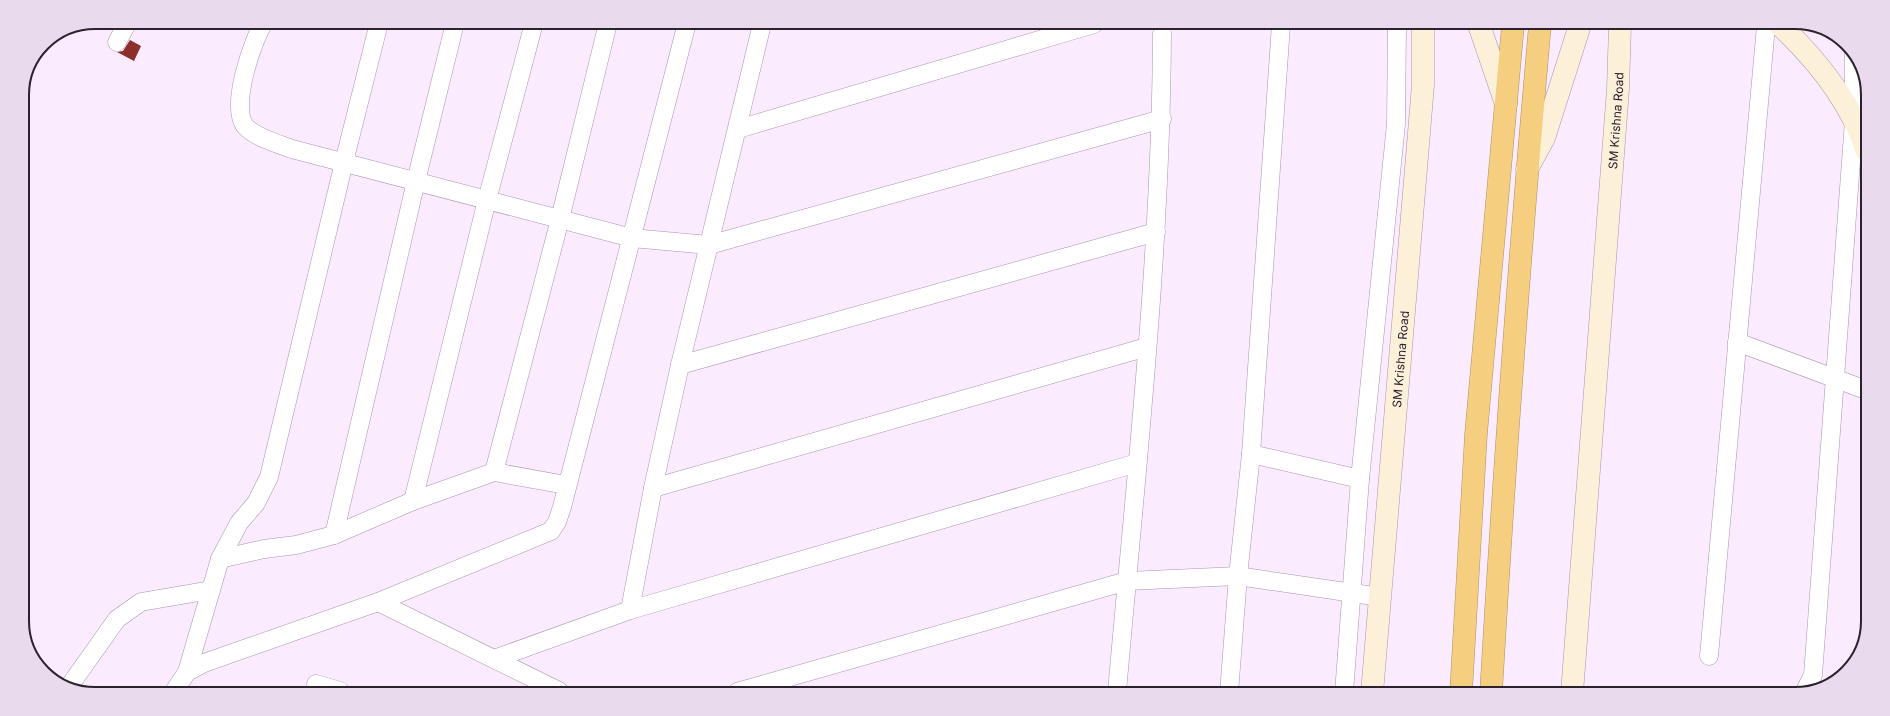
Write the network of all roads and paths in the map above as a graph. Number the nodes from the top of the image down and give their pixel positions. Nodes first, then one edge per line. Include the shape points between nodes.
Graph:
1 (124, 29) edge
2 (261, 29) edge
3 (377, 29) edge
4 (454, 29) edge
5 (532, 29) edge
6 (607, 29) edge
7 (685, 29) edge
8 (761, 29) edge
9 (1077, 29) edge
10 (1281, 29) edge
11 (1397, 29) edge
12 (1423, 29) edge
13 (1480, 29) edge
14 (1513, 29) edge
15 (1540, 29) edge
16 (1579, 29) edge
17 (1620, 29) edge
18 (1766, 29) edge
19 (1784, 29) edge
20 (1162, 33) dead end
21 (117, 42) dead end
22 (1854, 66) edge
23 (1506, 104) junction
24 (1162, 119) junction
25 (1854, 121) junction
26 (738, 129) junction
27 (1861, 136) edge
28 (344, 162) junction
29 (1527, 169) junction
30 (416, 181) junction
31 (487, 200) junction
32 (560, 219) junction
33 (1156, 232) junction
34 (632, 238) junction
35 (709, 245) junction
36 (1737, 342) junction
37 (1147, 347) junction
38 (680, 365) junction
39 (1835, 379) junction
40 (1861, 388) edge
41 (1251, 454) junction
42 (1137, 463) junction
43 (494, 472) junction
44 (1360, 479) junction
45 (566, 485) junction
46 (653, 488) junction
47 (413, 501) junction
48 (334, 535) junction
49 (220, 559) junction
50 (1238, 576) junction
51 (1127, 581) junction
52 (211, 590) junction
53 (1352, 593) junction
54 (1380, 597) junction
55 (378, 602) junction
56 (630, 610) junction
57 (1709, 656) dead end
58 (494, 659) junction
59 (187, 672) junction
60 (72, 683) edge
61 (316, 684) dead end
62 (1808, 686) edge
63 (177, 687) edge
64 (326, 687) edge
65 (551, 687) edge
66 (754, 687) edge
67 (1117, 687) edge
68 (1229, 687) edge
69 (1344, 687) edge
70 (1372, 687) edge
71 (1461, 687) edge
72 (1491, 687) edge
73 (1573, 687) edge

1 - 21 street
2 - 28 street via 253,46 240,101 241,119 246,127 263,138 292,149
3 - 28 street
4 - 30 street
5 - 31 street
6 - 32 street
7 - 34 street
8 - 26 street
9 - 26 street
10 - 41 street
11 - 44 street via 1396,124
12 - 54 street, SM Krishna Road via 1423,85
13 - 23 street
14 - 23 highway
15 - 29 highway
16 - 29 street via 1544,138
17 - 73 street, SM Krishna Road via 1618,89
18 - 36 street
19 - 25 street via 1815,61
20 - 24 street
22 - 25 street
23 - 71 highway via 1476,434
24 - 33 street
24 - 35 street
25 - 27 street
25 - 39 street
26 - 35 street
28 - 30 street
28 - 49 street via 269,477 256,503 239,523
29 - 72 highway via 1506,437
30 - 31 street
30 - 48 street
31 - 32 street
31 - 47 street
32 - 34 street
32 - 43 street
33 - 37 street
33 - 38 street
34 - 35 street
34 - 45 street
35 - 38 street
36 - 39 street
36 - 57 street
37 - 42 street
37 - 46 street
38 - 46 street
39 - 40 street
39 - 62 street via 1813,676
41 - 44 street
41 - 50 street
42 - 51 street
42 - 56 street
43 - 45 street
43 - 47 street
44 - 53 street
45 - 55 street via 562,507 551,531
46 - 56 street
47 - 48 street
48 - 49 street
49 - 52 street
50 - 51 street
50 - 53 street
50 - 68 street
51 - 66 street
51 - 67 street
52 - 59 street
52 - 60 street via 141,602 117,618
53 - 54 street
53 - 69 street
54 - 70 street, SM Krishna Road
55 - 58 street
55 - 59 street via 204,663
56 - 58 street
58 - 65 street
59 - 63 street
61 - 64 street

